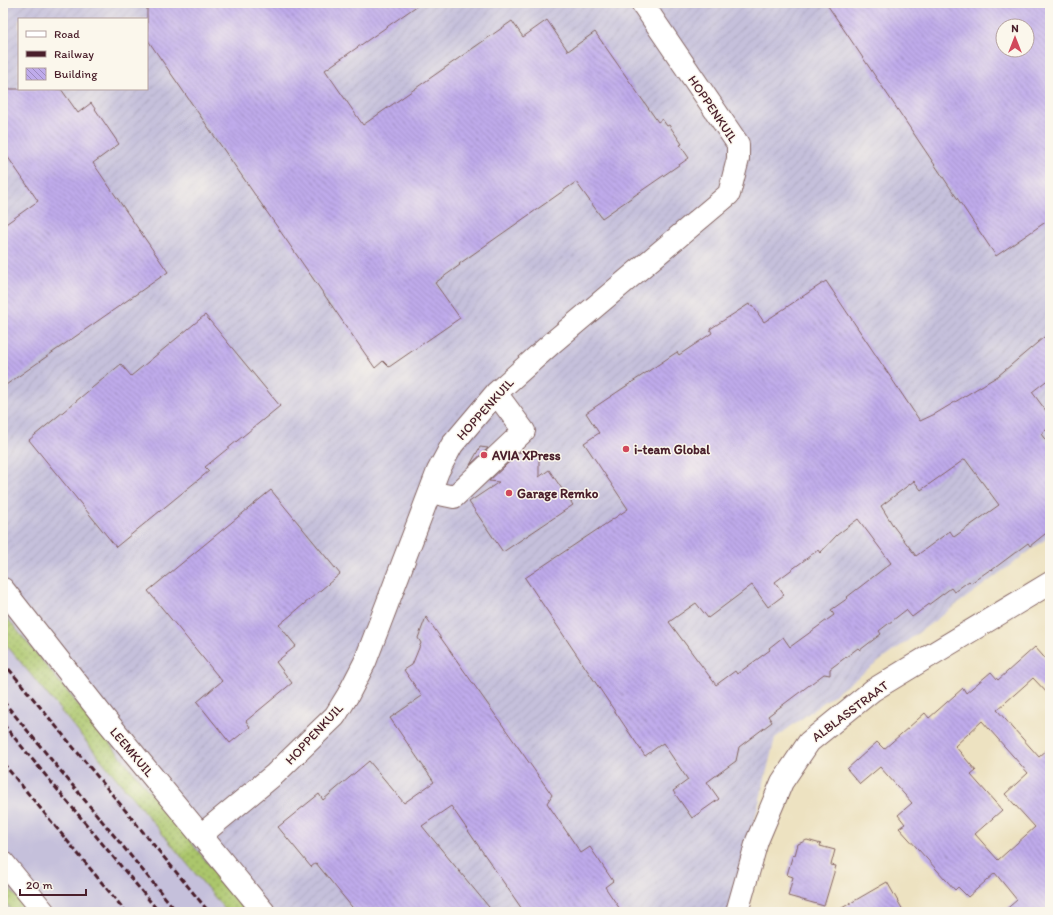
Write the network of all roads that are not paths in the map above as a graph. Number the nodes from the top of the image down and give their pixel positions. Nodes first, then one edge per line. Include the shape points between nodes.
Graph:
1 (642, 3) edge
2 (496, 393) junction
3 (430, 492) junction
4 (1050, 583) edge
5 (3, 589) edge
6 (201, 835) junction
7 (3, 862) edge
8 (44, 912) edge
9 (264, 912) edge
10 (737, 912) edge

1 - 2 street, HOPPENKUIL via 738,144 738,159 729,194
2 - 3 street, HOPPENKUIL via 452,445
2 - 3 street via 524,431 454,497
3 - 6 street, HOPPENKUIL via 365,662 335,716 275,774
4 - 10 street, ALBLASSTRAAT via 874,690 809,742 782,782 757,841
5 - 6 street, LEEMKUIL
6 - 9 street, LEEMKUIL
7 - 8 street

